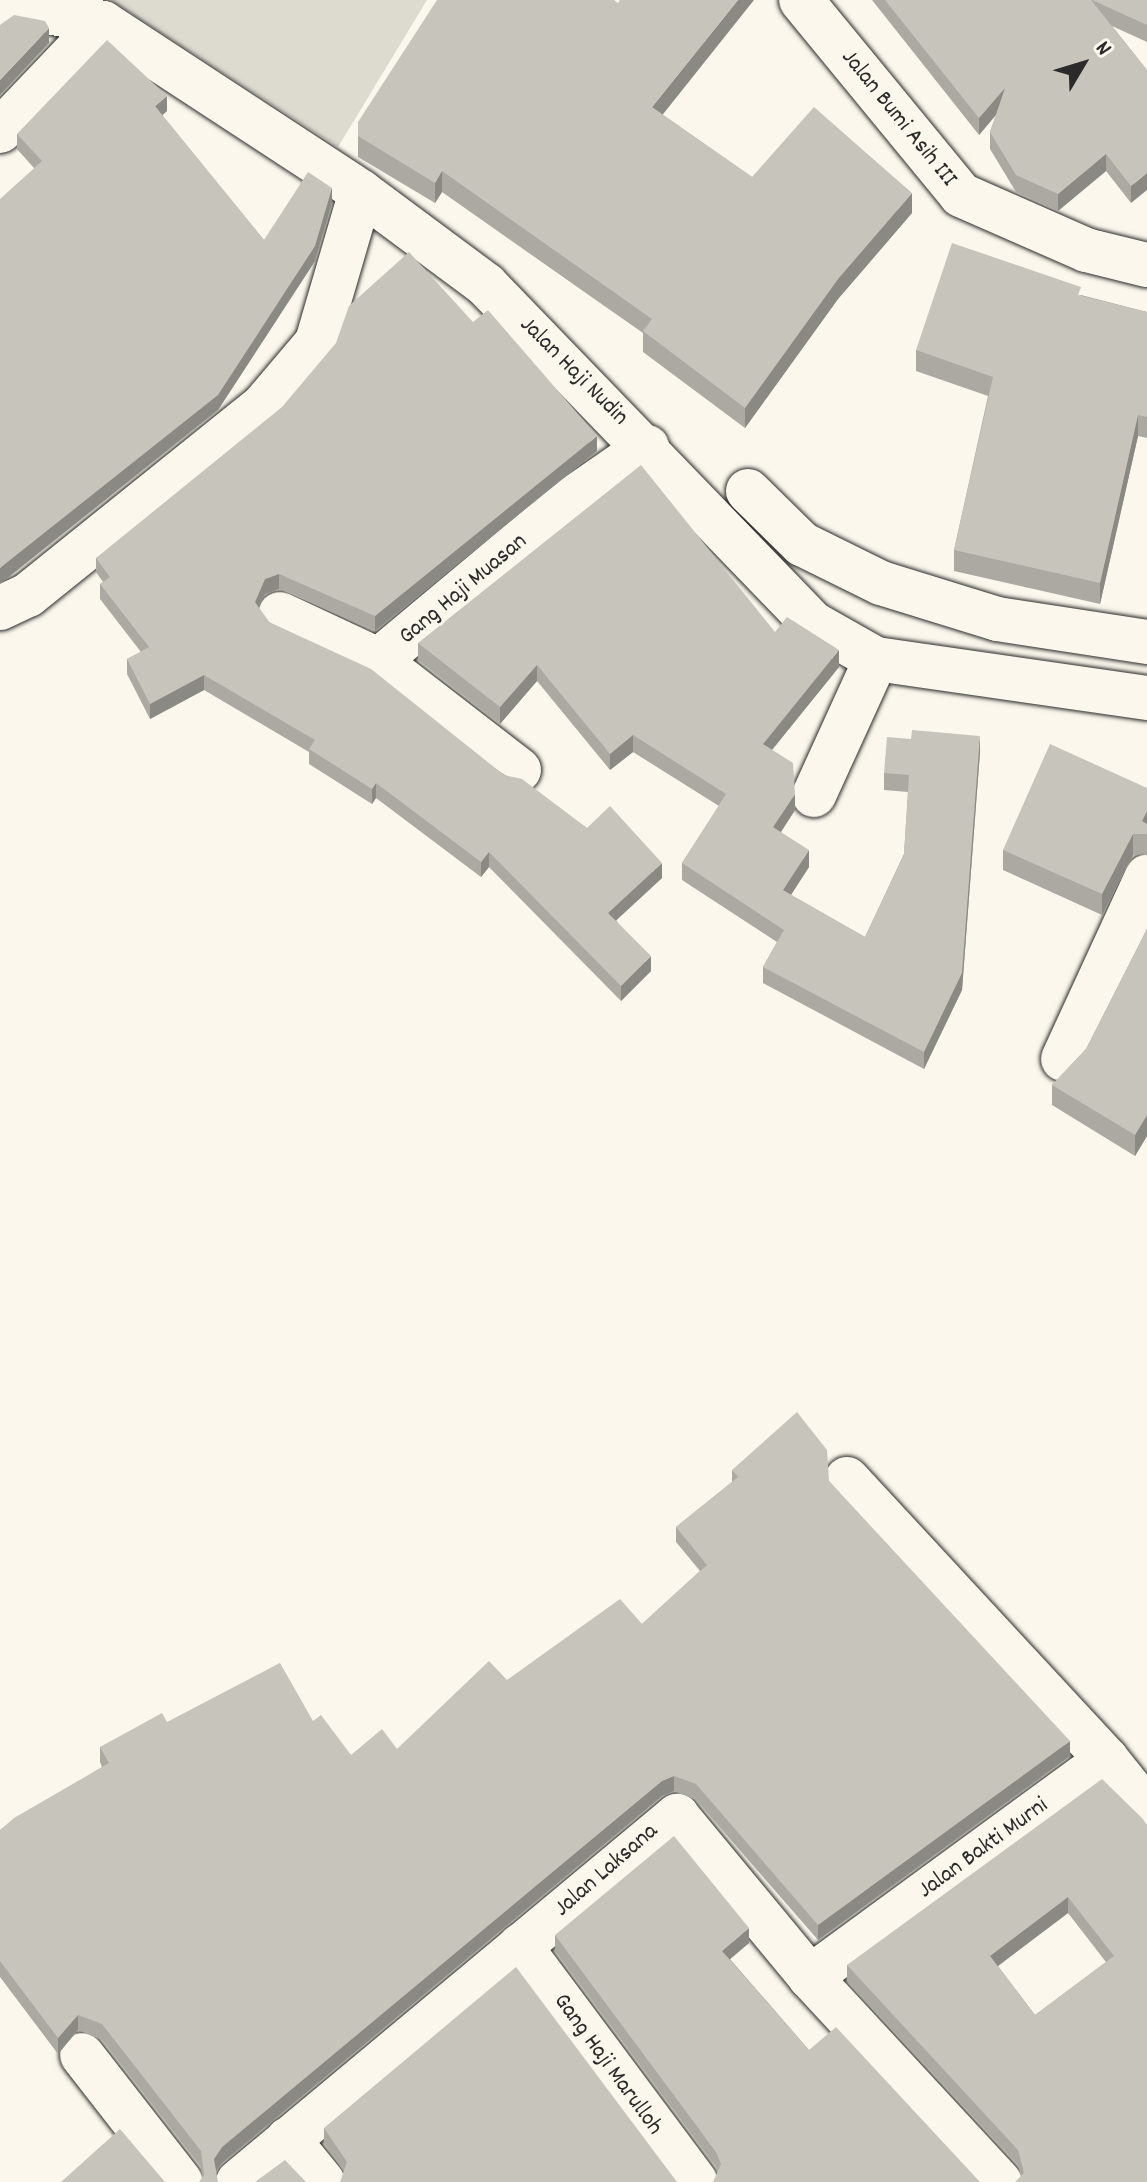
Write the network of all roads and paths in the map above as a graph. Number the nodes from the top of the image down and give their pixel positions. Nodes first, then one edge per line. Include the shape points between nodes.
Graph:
1 (801, 0) edge
2 (0, 2) edge
3 (103, 23) junction
4 (0, 131) edge
5 (361, 192) junction
6 (1147, 265) edge
7 (647, 447) junction
8 (748, 491) dead end
9 (0, 608) edge
10 (280, 614) dead end
11 (1147, 642) edge
12 (876, 659) junction
13 (385, 663) junction
14 (1147, 698) edge
15 (519, 770) dead end
16 (814, 795) dead end
17 (1147, 876) edge
18 (1063, 1059) dead end
19 (847, 1479) dead end
20 (1107, 1760) junction
21 (1147, 1810) edge
22 (520, 1946) junction
23 (810, 1977) junction
24 (82, 2055) dead end
25 (288, 2139) junction
26 (181, 2182) edge
27 (238, 2182) edge
28 (323, 2182) edge
29 (696, 2182) edge
30 (1000, 2182) edge

1 - 6 street, Jalan Bumi Asih III via 961,195 1086,250
2 - 3 street, Jalan Haji Nudin
3 - 4 street
3 - 5 street, Jalan Haji Nudin
5 - 7 street, Jalan Haji Nudin via 486,285
5 - 9 street via 317,342 263,406 28,595
7 - 12 street, Jalan Haji Nudin via 812,623
7 - 13 street, Gang Haji Muasan via 569,501 386,654
8 - 11 street via 802,544 881,583 997,619
10 - 13 street
12 - 14 street, Jalan Haji Nudin
12 - 16 street
13 - 15 street, Gang Haji Muasan
17 - 18 street
19 - 20 street
20 - 21 street
20 - 23 street, Jalan Bakti Murni
22 - 23 street, Jalan Laksana via 677,1816
22 - 25 street, Jalan Laksana
22 - 29 street, Gang Haji Marulloh
23 - 30 street, Jalan Laksana
24 - 26 street
25 - 27 street, Jalan Laksana
25 - 28 street

